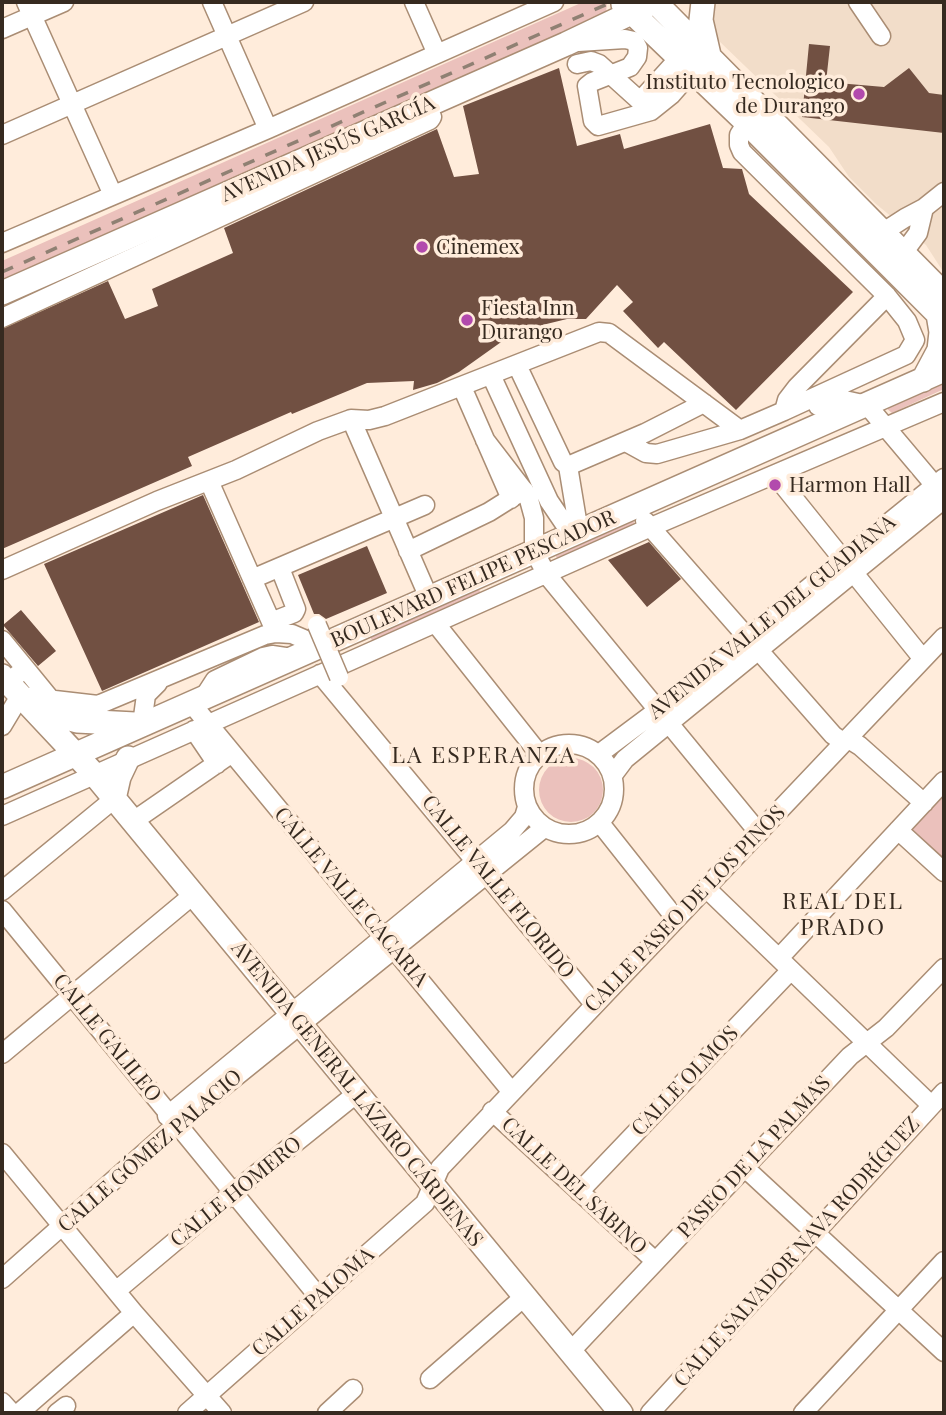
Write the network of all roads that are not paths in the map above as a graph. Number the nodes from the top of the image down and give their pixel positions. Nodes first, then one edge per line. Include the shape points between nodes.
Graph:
1 (64, 2) edge
2 (212, 2) edge
3 (304, 2) edge
4 (414, 2) edge
5 (554, 2) edge
6 (654, 2) edge
7 (703, 2) edge
8 (858, 2) edge
9 (626, 7) edge
10 (29, 9) edge
11 (2, 29) edge
12 (227, 35) junction
13 (881, 36) dead end
14 (437, 54) junction
15 (572, 54) junction
16 (709, 55) junction
17 (686, 65) junction
18 (612, 74) junction
19 (72, 104) junction
20 (646, 106) junction
21 (753, 114) junction
22 (268, 129) junction
23 (2, 135) edge
24 (944, 192) edge
25 (114, 195) junction
26 (924, 208) junction
27 (209, 212) junction
28 (876, 237) junction
29 (2, 243) edge
30 (897, 258) junction
31 (2, 293) edge
32 (887, 296) junction
33 (942, 310) edge
34 (2, 318) edge
35 (517, 365) junction
36 (944, 370) edge
37 (491, 375) junction
38 (923, 380) junction
39 (462, 387) junction
40 (944, 402) edge
41 (704, 403) junction
42 (867, 405) junction
43 (784, 411) junction
44 (351, 419) junction
45 (886, 427) junction
46 (740, 430) junction
47 (626, 442) junction
48 (566, 464) junction
49 (775, 474) junction
50 (209, 481) junction
51 (942, 490) edge
52 (517, 495) junction
53 (425, 505) dead end
54 (632, 509) junction
55 (395, 519) junction
56 (651, 527) junction
57 (576, 533) junction
58 (408, 551) junction
59 (534, 551) junction
60 (849, 567) junction
61 (280, 568) junction
62 (2, 570) edge
63 (547, 575) junction
64 (252, 579) junction
65 (429, 598) junction
66 (436, 624) junction
67 (273, 627) junction
68 (318, 635) junction
69 (944, 637) edge
70 (2, 640) edge
71 (753, 644) junction
72 (923, 659) junction
73 (172, 673) junction
74 (320, 674) junction
75 (339, 677) dead end
76 (23, 689) edge
77 (197, 700) junction
78 (664, 717) junction
79 (142, 724) junction
80 (201, 727) junction
81 (2, 729) edge
82 (2, 738) edge
83 (844, 741) junction
84 (75, 753) junction
85 (233, 753) junction
86 (599, 754) junction
87 (540, 755) junction
88 (128, 758) junction
89 (217, 764) junction
90 (94, 774) junction
91 (613, 775) junction
92 (944, 781) edge
93 (2, 787) edge
94 (114, 799) junction
95 (924, 803) junction
96 (527, 807) junction
97 (2, 816) edge
98 (132, 822) junction
99 (600, 823) junction
100 (544, 828) junction
101 (898, 830) junction
102 (759, 833) junction
103 (482, 867) junction
104 (944, 872) edge
105 (706, 888) junction
106 (2, 891) edge
107 (193, 895) junction
108 (2, 909) edge
109 (676, 919) junction
110 (390, 943) junction
111 (785, 964) junction
112 (944, 968) edge
113 (73, 995) junction
114 (594, 1004) junction
115 (296, 1020) junction
116 (866, 1043) junction
117 (2, 1054) edge
118 (511, 1091) junction
119 (944, 1092) edge
120 (356, 1094) junction
121 (931, 1105) junction
122 (492, 1111) junction
123 (173, 1119) junction
124 (2, 1153) edge
125 (744, 1167) junction
126 (433, 1186) junction
127 (234, 1192) junction
128 (579, 1192) junction
129 (60, 1222) junction
130 (814, 1232) junction
131 (655, 1261) junction
132 (944, 1261) edge
133 (2, 1265) edge
134 (2, 1279) edge
135 (116, 1291) junction
136 (318, 1296) junction
137 (524, 1297) junction
138 (899, 1310) junction
139 (134, 1313) junction
140 (570, 1352) junction
141 (944, 1352) edge
142 (430, 1379) dead end
143 (353, 1389) dead end
144 (206, 1396) junction
145 (2, 1402) edge
146 (12, 1413) edge
147 (19, 1413) edge
148 (187, 1413) edge
149 (222, 1413) edge
150 (327, 1413) edge
151 (621, 1413) edge
152 (650, 1413) edge
153 (803, 1413) edge

1 - 10 street
2 - 12 street
3 - 12 street
4 - 14 street
5 - 14 street, AVENIDA JESÚS GARCÍA
6 - 9 main road, AVENIDA JESÚS GARCÍA
6 - 16 main road
7 - 16 main road via 701,20
8 - 13 street
9 - 15 main road, AVENIDA JESÚS GARCÍA
9 - 17 main road
10 - 11 street
10 - 19 street
12 - 19 street
12 - 22 street
14 - 22 street, AVENIDA JESÚS GARCÍA
15 - 18 street
15 - 18 street via 625,38 634,41 635,63
15 - 27 main road, AVENIDA JESÚS GARCÍA via 427,105
16 - 21 main road
17 - 20 street
17 - 21 main road
18 - 20 street
18 - 20 street via 587,86 594,124 601,127
19 - 23 street
19 - 25 street
21 - 28 main road
21 - 32 street via 739,135 743,152
22 - 25 street, AVENIDA JESÚS GARCÍA
24 - 26 street
25 - 29 street, AVENIDA JESÚS GARCÍA
26 - 28 street
26 - 30 street via 918,233
27 - 31 main road, AVENIDA JESÚS GARCÍA
27 - 34 street
28 - 30 main road
30 - 33 main road
32 - 43 street via 797,387
32 - 43 street via 914,334 906,355
33 - 38 main road via 939,350
35 - 37 street
35 - 41 street via 605,332
35 - 48 street
36 - 38 main road, BOULEVARD FELIPE PESCADOR
37 - 39 street
37 - 57 street via 549,502
38 - 42 main road, BOULEVARD FELIPE PESCADOR
39 - 44 street via 374,420
39 - 52 street via 485,440
40 - 45 street, BOULEVARD FELIPE PESCADOR
41 - 46 street
41 - 47 street
42 - 43 street via 835,400 792,417
42 - 45 street
42 - 54 main road, BOULEVARD FELIPE PESCADOR
43 - 46 street
44 - 50 street
44 - 55 street
45 - 49 street, BOULEVARD FELIPE PESCADOR
45 - 51 street
46 - 47 street via 657,454
47 - 48 street
48 - 57 street
49 - 56 street, BOULEVARD FELIPE PESCADOR
49 - 60 street
50 - 62 street
50 - 64 street
51 - 60 street, AVENIDA VALLE DEL GUADIANA
52 - 58 street
52 - 59 street via 528,496 534,518
53 - 55 street
54 - 56 street
54 - 57 main road, BOULEVARD FELIPE PESCADOR
55 - 58 street
55 - 61 street
56 - 63 street, BOULEVARD FELIPE PESCADOR
56 - 71 street
57 - 59 main road, BOULEVARD FELIPE PESCADOR
58 - 65 street
59 - 63 street
59 - 65 main road, BOULEVARD FELIPE PESCADOR
60 - 71 street, AVENIDA VALLE DEL GUADIANA
60 - 72 street
61 - 64 street
61 - 67 street via 296,609
63 - 66 street, BOULEVARD FELIPE PESCADOR
63 - 78 street
64 - 67 street
65 - 68 main road, BOULEVARD FELIPE PESCADOR
66 - 74 street, BOULEVARD FELIPE PESCADOR
66 - 87 street
67 - 68 street via 303,637
67 - 73 street
68 - 75 street, bridge
68 - 77 main road, BOULEVARD FELIPE PESCADOR via 292,658
69 - 72 street, CALLE PASEO DE LOS PINOS
70 - 76 street
71 - 78 street, AVENIDA VALLE DEL GUADIANA
71 - 83 street via 833,735
72 - 83 street, CALLE PASEO DE LOS PINOS
73 - 76 street via 98,705
73 - 79 street via 146,695
74 - 80 street, BOULEVARD FELIPE PESCADOR
74 - 103 street, CALLE VALLE FLORIDO
76 - 79 main road via 77,721
76 - 81 street
76 - 84 main road, AVENIDA GENERAL LÁZARO CÁRDENAS
77 - 79 main road, BOULEVARD FELIPE PESCADOR
77 - 80 street, CALLE VALLE CACARIA
78 - 86 street, AVENIDA VALLE DEL GUADIANA
78 - 91 street, AVENIDA VALLE DEL GUADIANA
78 - 102 street
79 - 84 main road, BOULEVARD FELIPE PESCADOR
80 - 85 street, CALLE VALLE CACARIA
80 - 88 street, BOULEVARD FELIPE PESCADOR
80 - 89 street
81 - 82 street
83 - 95 street via 860,746
83 - 102 street, CALLE PASEO DE LOS PINOS
84 - 90 main road, AVENIDA GENERAL LÁZARO CÁRDENAS
84 - 93 main road, BOULEVARD FELIPE PESCADOR
85 - 89 street
85 - 110 street, CALLE VALLE CACARIA
86 - 87 street via 569,744
86 - 91 street
87 - 96 street via 525,779
88 - 90 street, BOULEVARD FELIPE PESCADOR
88 - 94 main road
89 - 98 street
90 - 94 main road, AVENIDA GENERAL LÁZARO CÁRDENAS
90 - 97 street, BOULEVARD FELIPE PESCADOR
91 - 99 street via 614,801
92 - 95 street, CALLE OLMOS
94 - 98 main road, AVENIDA GENERAL LÁZARO CÁRDENAS
94 - 106 street
95 - 101 street, CALLE OLMOS
96 - 100 street
96 - 103 street via 519,824
98 - 107 main road, AVENIDA GENERAL LÁZARO CÁRDENAS
99 - 100 street via 579,834
99 - 109 street
100 - 103 street
101 - 104 street
101 - 111 street, CALLE OLMOS
102 - 105 street, CALLE PASEO DE LOS PINOS
103 - 110 street
103 - 114 street, CALLE VALLE FLORIDO
105 - 109 street, CALLE PASEO DE LOS PINOS
105 - 111 street
107 - 113 street
107 - 115 main road, AVENIDA GENERAL LÁZARO CÁRDENAS
108 - 113 street, CALLE GALILEO
109 - 114 street, CALLE PASEO DE LOS PINOS
110 - 115 street
110 - 118 street, CALLE VALLE CACARIA
111 - 116 street
111 - 128 street, CALLE OLMOS
112 - 116 street, PASEO DE LA PALMAS
113 - 117 street
113 - 123 street, CALLE GALILEO
114 - 118 street, CALLE PASEO DE LOS PINOS
115 - 120 main road, AVENIDA GENERAL LÁZARO CÁRDENAS
115 - 123 street, CALLE GÓMEZ PALACIO
116 - 121 street
116 - 125 street, PASEO DE LA PALMAS
118 - 122 street, CALLE PASEO DE LOS PINOS
119 - 121 street, CALLE SALVADOR NAVA RODRÍGUEZ
120 - 126 main road, AVENIDA GENERAL LÁZARO CÁRDENAS
120 - 127 street, CALLE HOMERO
121 - 130 street, CALLE SALVADOR NAVA RODRÍGUEZ
122 - 126 street, CALLE PASEO DE LOS PINOS via 440,1168
122 - 128 street, CALLE DEL SABINO
123 - 127 street, CALLE GALILEO
123 - 129 street, CALLE GÓMEZ PALACIO
124 - 129 street
125 - 130 street
125 - 131 street, PASEO DE LA PALMAS
126 - 136 street, CALLE PALOMA via 425,1203
126 - 137 main road, AVENIDA GENERAL LÁZARO CÁRDENAS
127 - 135 street, CALLE HOMERO
127 - 136 street, CALLE GALILEO
128 - 131 street, CALLE DEL SABINO
129 - 133 street, CALLE GÓMEZ PALACIO
129 - 134 street, CALLE GÓMEZ PALACIO
129 - 135 street
130 - 138 street
130 - 152 street, CALLE SALVADOR NAVA RODRÍGUEZ
131 - 140 street, PASEO DE LA PALMAS
132 - 138 street
135 - 139 street
136 - 144 street, CALLE PALOMA
137 - 140 main road, AVENIDA GENERAL LÁZARO CÁRDENAS
137 - 142 street
138 - 141 street
138 - 153 street
139 - 144 street
139 - 147 street
140 - 151 main road, AVENIDA GENERAL LÁZARO CÁRDENAS
143 - 150 street
144 - 148 street, CALLE PALOMA
144 - 149 street
145 - 146 street

